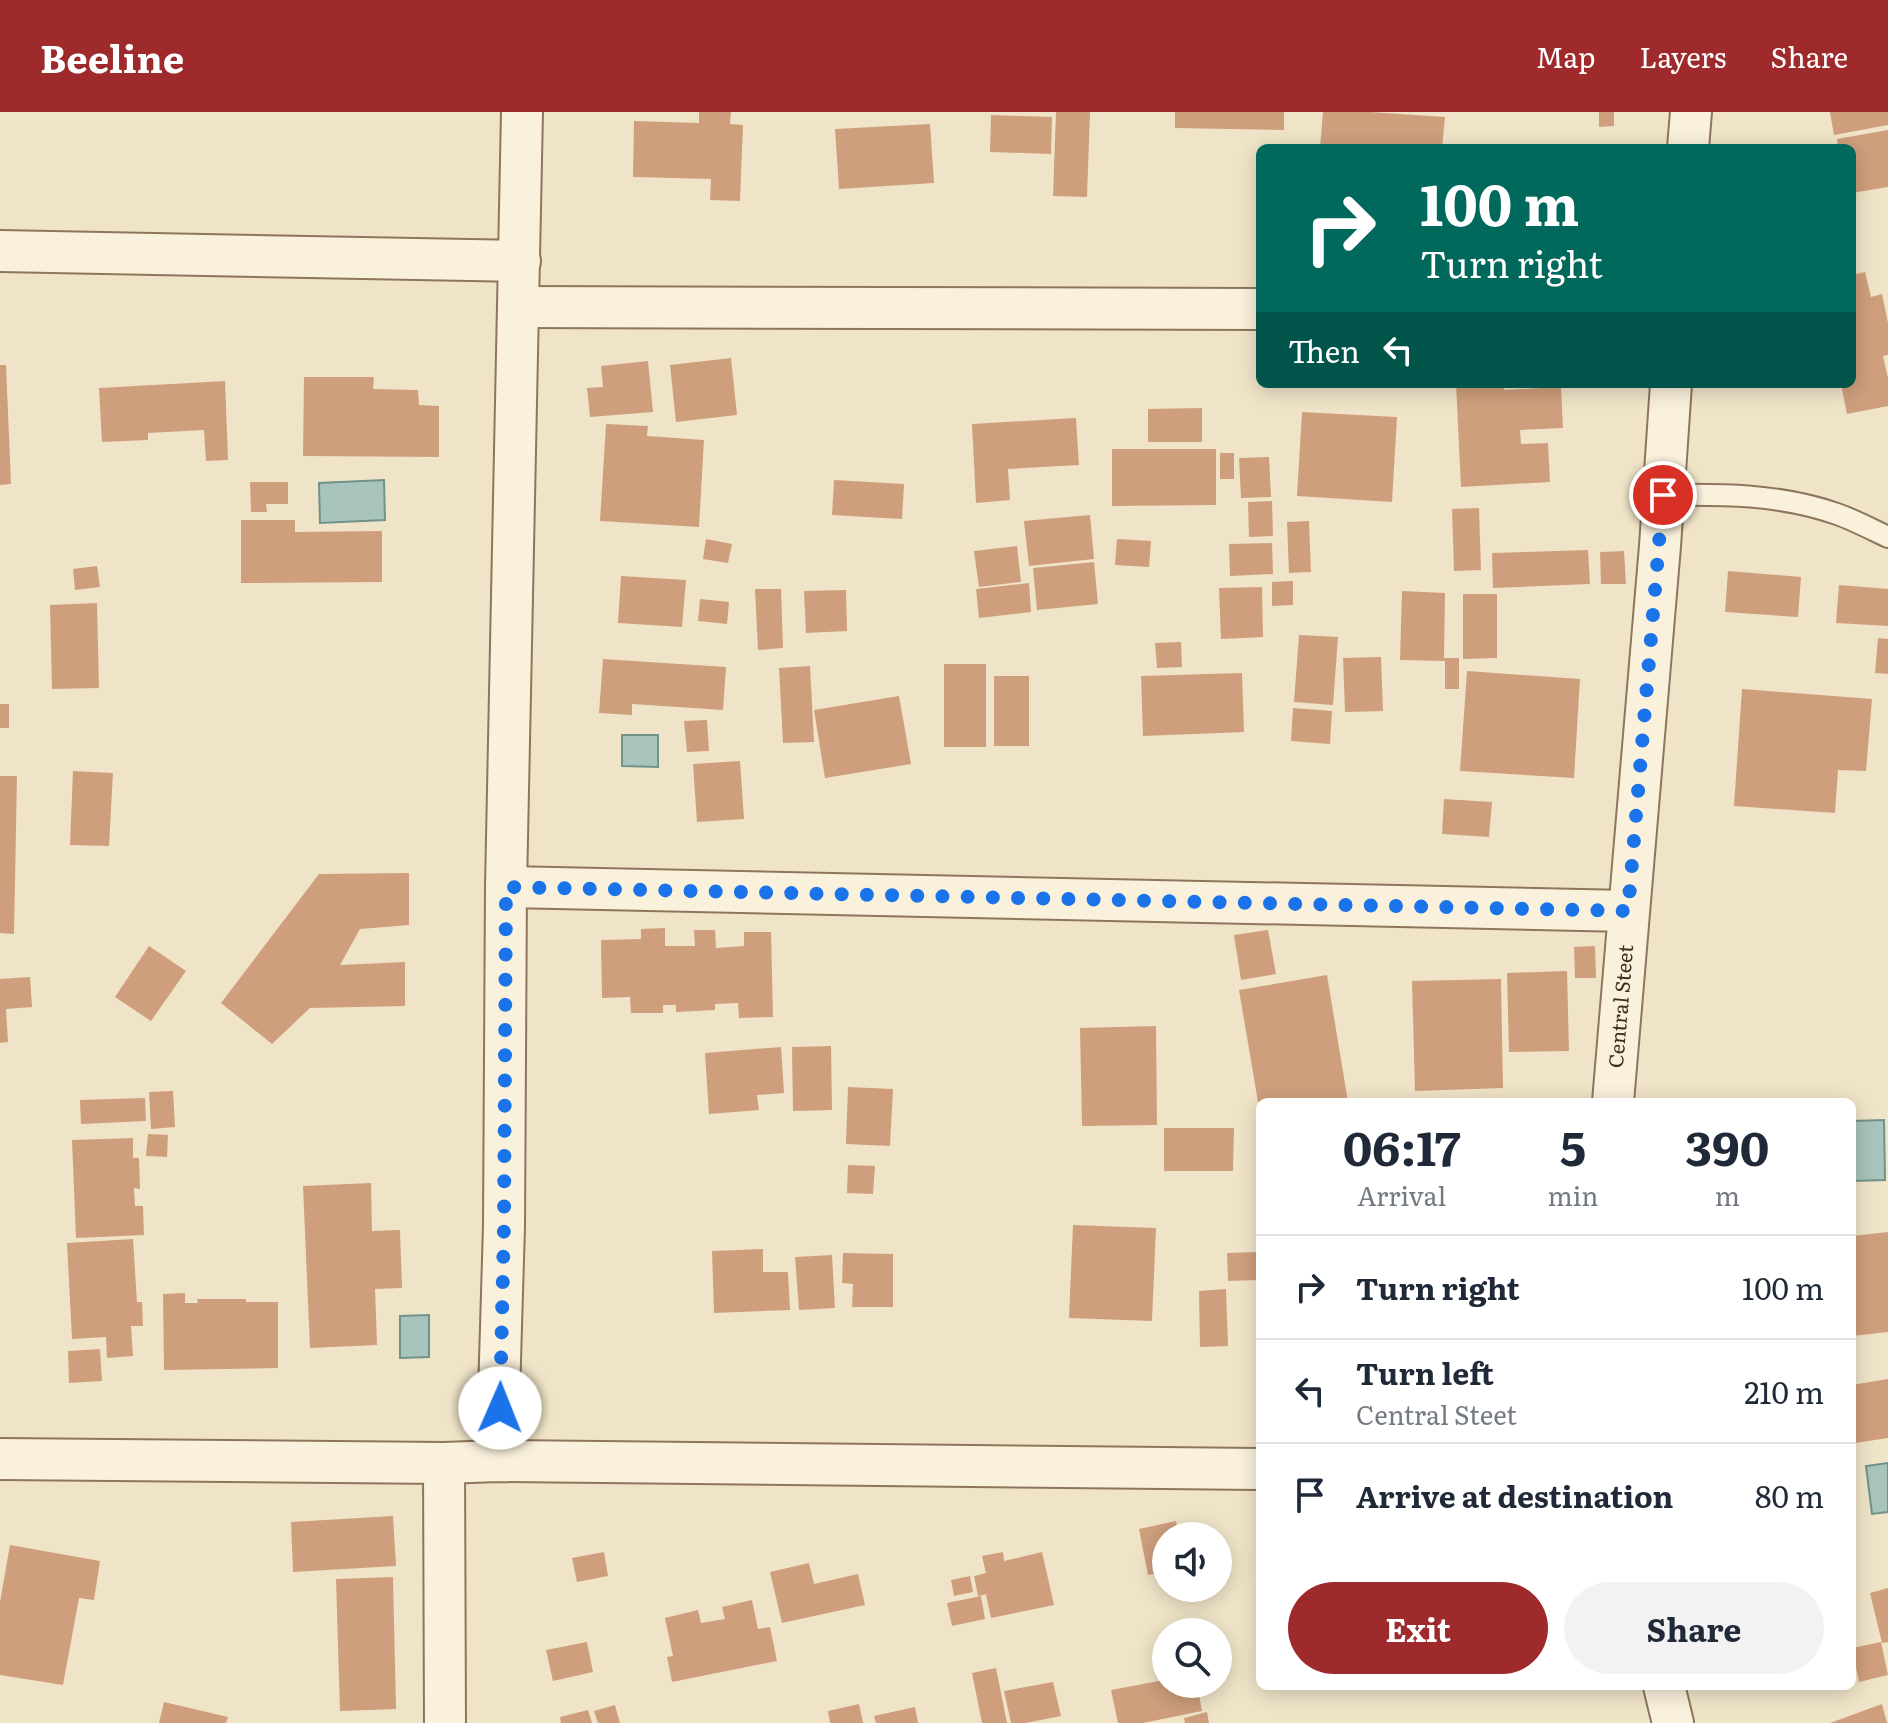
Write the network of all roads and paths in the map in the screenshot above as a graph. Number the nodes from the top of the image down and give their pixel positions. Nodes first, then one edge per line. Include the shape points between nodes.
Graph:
1 (522, 112) edge
2 (1691, 112) edge
3 (1688, 144) edge
4 (0, 251) edge
5 (520, 261) junction
6 (518, 307) junction
7 (1256, 309) edge
8 (1671, 388) edge
9 (1663, 495) junction
10 (1888, 537) edge
11 (506, 887) junction
12 (1628, 911) junction
13 (1613, 1098) edge
14 (0, 1459) edge
15 (497, 1461) junction
16 (444, 1463) junction
17 (1256, 1469) edge
18 (1665, 1690) edge
19 (445, 1723) edge
20 (1673, 1723) edge

1 - 5 street
2 - 3 street
4 - 5 street
5 - 6 street
6 - 7 street
6 - 11 street
8 - 9 street, Central Steet
9 - 10 lane via 1771,497 1837,514
9 - 12 street, Central Steet
11 - 12 street
11 - 15 street
12 - 13 street, Central Steet
14 - 16 street
15 - 16 street
15 - 17 street
16 - 19 street
18 - 20 street

